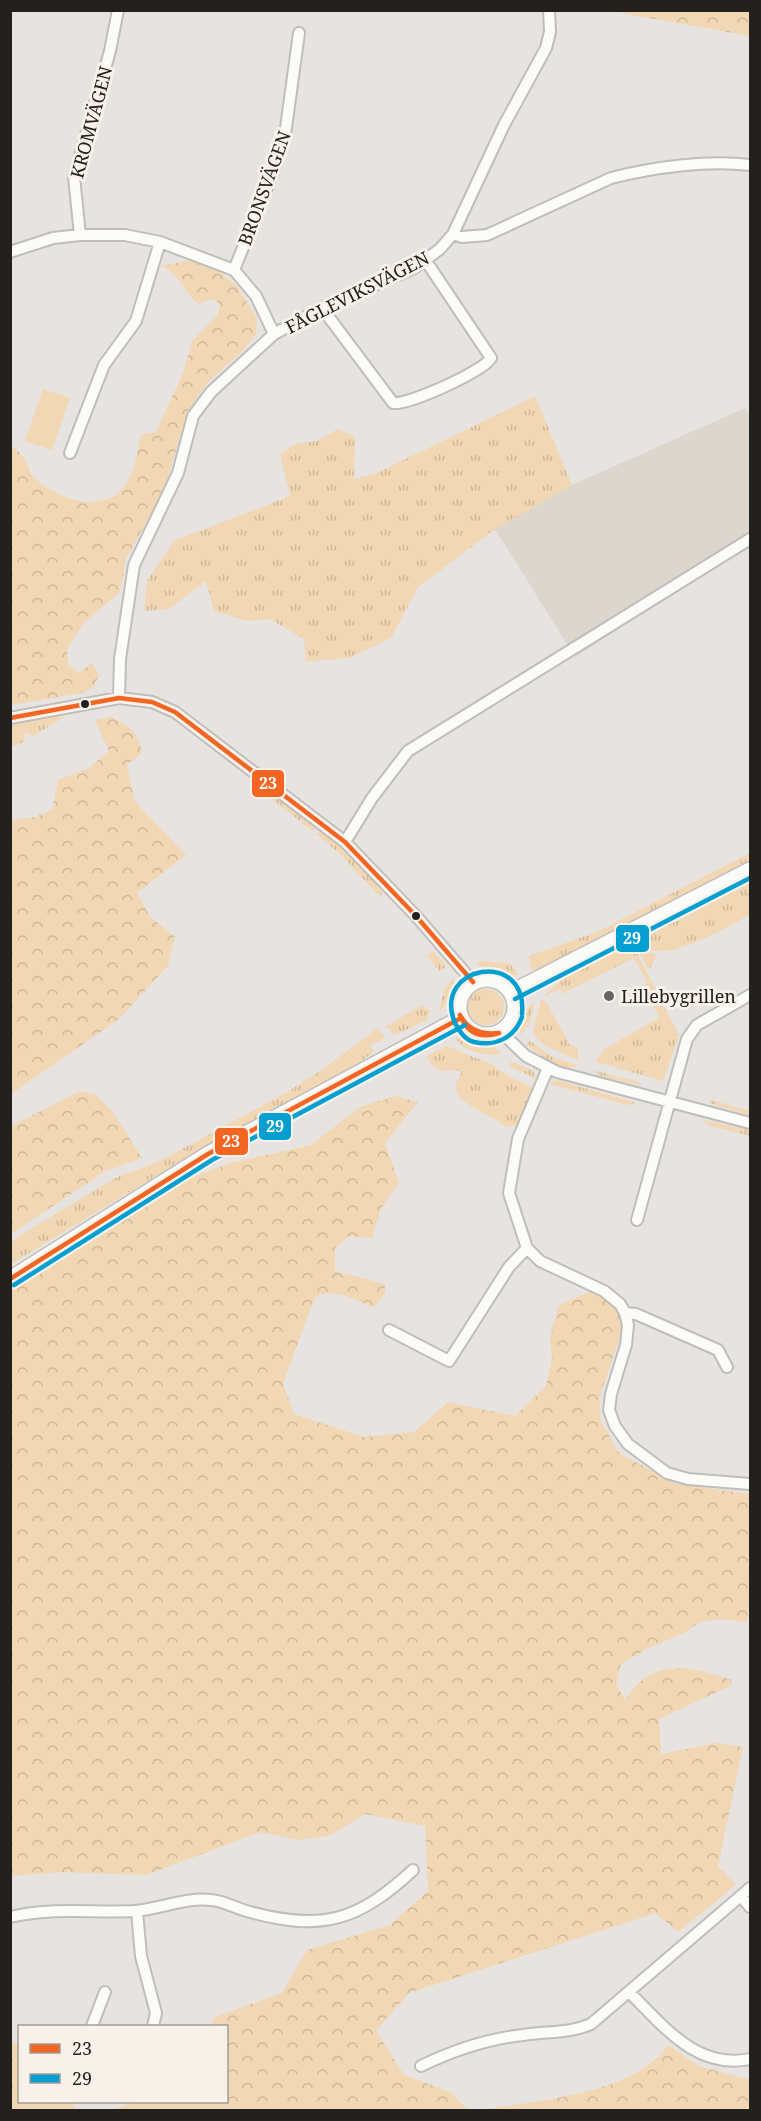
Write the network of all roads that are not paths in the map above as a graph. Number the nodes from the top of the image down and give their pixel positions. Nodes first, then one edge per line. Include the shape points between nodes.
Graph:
1 (118, 10) edge
2 (549, 10) edge
3 (299, 33) dead end
4 (750, 165) edge
5 (453, 234) junction
6 (80, 235) junction
7 (160, 242) junction
8 (10, 252) edge
9 (426, 261) junction
10 (234, 270) junction
11 (322, 308) junction
12 (274, 334) junction
13 (70, 453) dead end
14 (750, 539) edge
15 (119, 698) junction
16 (10, 717) edge
17 (345, 842) junction
18 (750, 870) edge
19 (473, 982) junction
20 (512, 992) junction
21 (750, 995) edge
22 (461, 1018) junction
23 (501, 1032) junction
24 (548, 1068) junction
25 (669, 1102) junction
26 (750, 1123) edge
27 (637, 1220) dead end
28 (527, 1248) junction
29 (10, 1278) edge
30 (625, 1313) junction
31 (389, 1330) dead end
32 (727, 1367) dead end
33 (750, 1484) edge
34 (413, 1869) dead end
35 (750, 1888) edge
36 (741, 1896) junction
37 (750, 1907) edge
38 (137, 1911) junction
39 (10, 1917) edge
40 (105, 1992) dead end
41 (629, 1992) junction
42 (92, 2025) edge
43 (153, 2025) edge
44 (750, 2059) edge
45 (421, 2066) dead end

1 - 6 street, KROMVÄGEN via 74,177
2 - 5 street, FÅGLEVIKSVÄGEN via 546,48 504,125
3 - 10 street, BRONSVÄGEN via 285,135
4 - 5 street via 700,165 630,173 487,235
5 - 9 street, FÅGLEVIKSVÄGEN
6 - 7 street
6 - 8 street via 53,238
7 - 10 street
7 - 13 street via 136,321 104,365
9 - 11 street, FÅGLEVIKSVÄGEN
9 - 11 street via 491,358 480,368 410,402 393,403
10 - 12 street via 256,296
11 - 12 street, FÅGLEVIKSVÄGEN
12 - 15 street, FÅGLEVIKSVÄGEN via 211,392 194,416 178,473 134,565 120,659
14 - 17 street via 408,752 372,798
15 - 16 street
15 - 17 street via 152,702 175,712
17 - 19 street
18 - 20 street
19 - 20 street via 494,980
19 - 22 street via 460,998
20 - 23 street via 515,1014
21 - 25 street via 697,1025 687,1040
22 - 23 street via 469,1029 481,1035
22 - 29 street via 208,1154
23 - 24 street via 526,1056
24 - 25 street
24 - 28 street via 518,1139 508,1193
25 - 26 street
25 - 27 street
28 - 30 street via 540,1261 604,1291
28 - 31 street via 508,1268 448,1361
30 - 32 street via 636,1314 718,1350
30 - 33 street via 627,1345 609,1410 628,1444 667,1473 688,1479
34 - 38 street via 372,1904 347,1916 322,1921 275,1918 209,1900
35 - 36 street
36 - 37 street
36 - 41 street
38 - 39 street
38 - 43 street via 141,1956 156,2013
40 - 42 street
41 - 44 street via 688,2049 713,2060
41 - 45 street via 591,2024 576,2030 523,2034 470,2045

